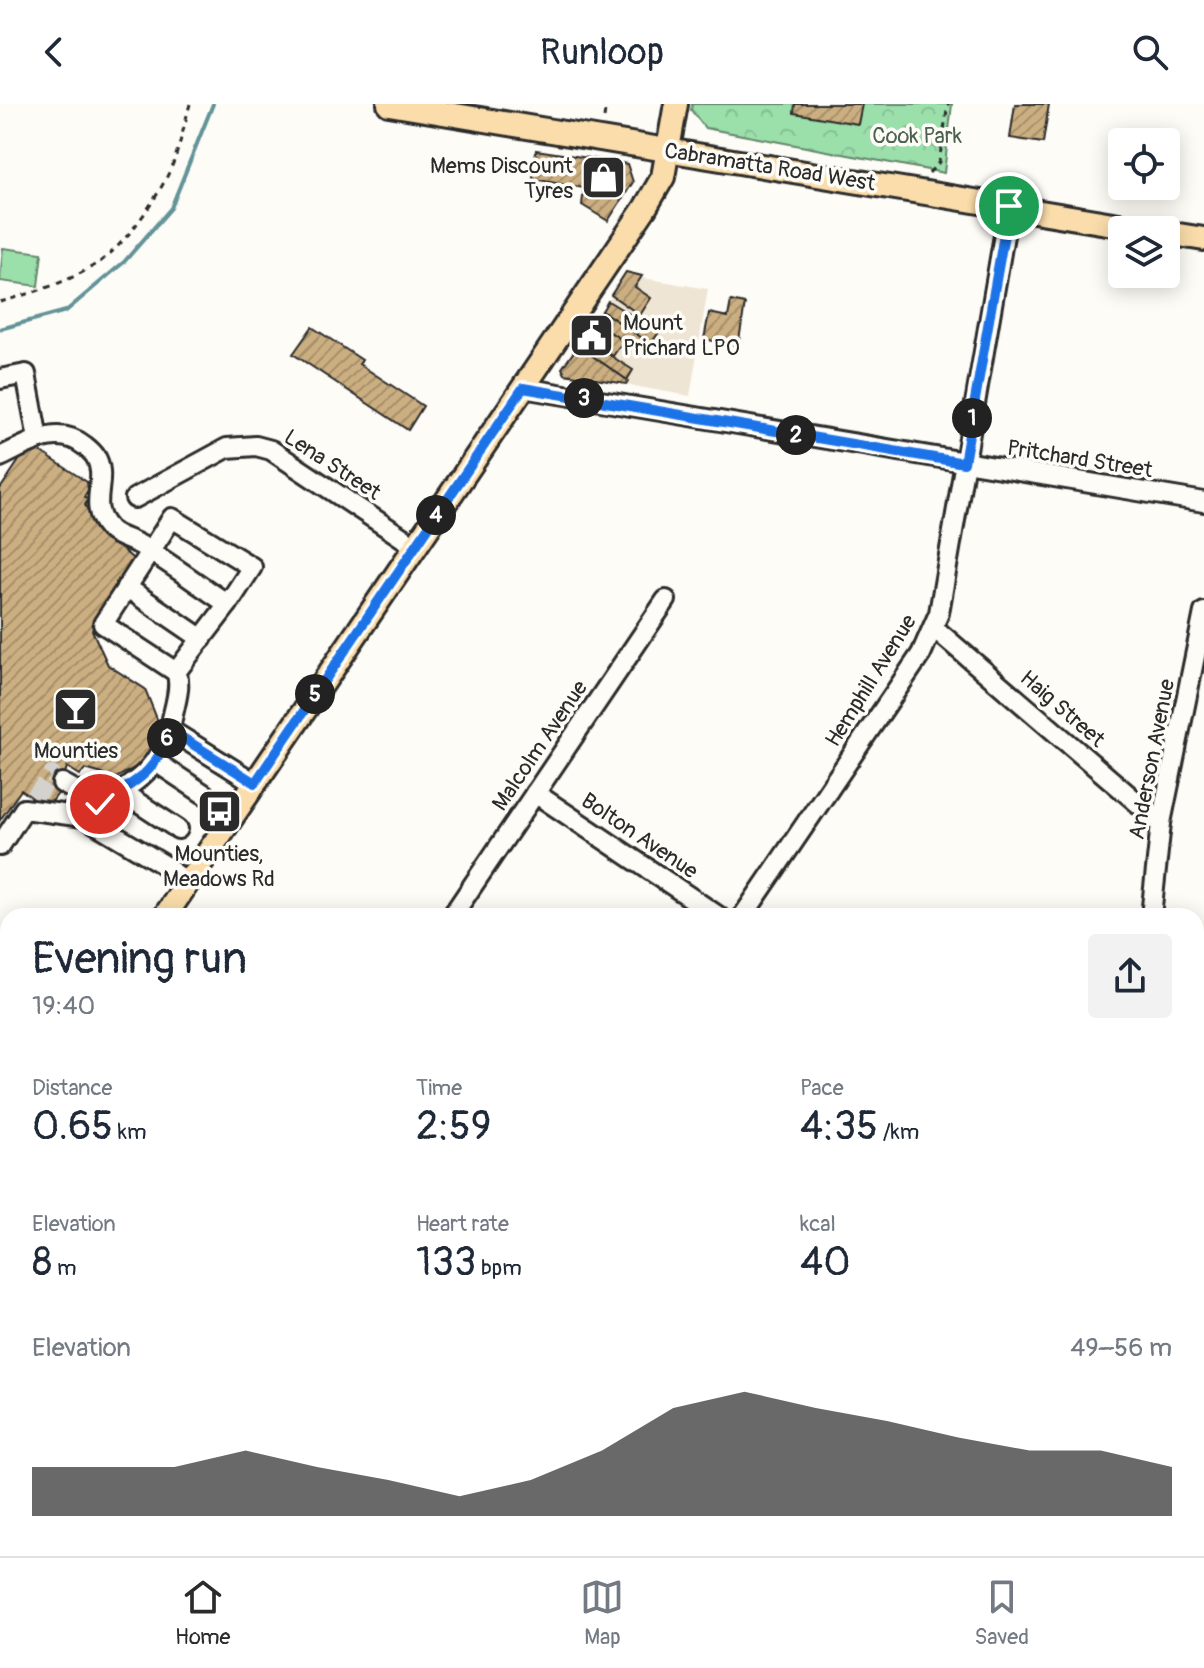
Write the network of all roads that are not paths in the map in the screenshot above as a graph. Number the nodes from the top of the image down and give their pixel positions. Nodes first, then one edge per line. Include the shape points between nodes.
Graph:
1 (389, 104) edge
2 (676, 104) edge
3 (669, 150) junction
4 (1009, 206) junction
5 (1108, 223) edge
6 (1180, 235) edge
7 (1204, 239) edge
8 (0, 379) edge
9 (523, 388) junction
10 (38, 439) junction
11 (1, 453) edge
12 (964, 463) junction
13 (135, 498) dead end
14 (1204, 502) edge
15 (415, 546) junction
16 (149, 551) junction
17 (126, 587) junction
18 (666, 600) dead end
19 (228, 604) junction
20 (1204, 612) edge
21 (934, 628) junction
22 (202, 639) junction
23 (176, 672) junction
24 (1184, 709) junction
25 (1204, 712) edge
26 (170, 730) junction
27 (156, 762) junction
28 (62, 783) dead end
29 (255, 783) junction
30 (120, 791) junction
31 (535, 793) junction
32 (204, 794) dead end
33 (100, 804) junction
34 (84, 817) junction
35 (1161, 823) junction
36 (178, 829) dead end
37 (0, 846) edge
38 (187, 883) junction
39 (170, 908) edge
40 (457, 908) edge
41 (706, 908) edge
42 (748, 908) edge
43 (1152, 908) edge

1 - 3 main road, Cabramatta Road West
2 - 3 main road
3 - 4 main road, Cabramatta Road West
3 - 9 main road via 656,190
4 - 5 main road, Cabramatta Road West
4 - 12 street, Hemphill Avenue
6 - 7 main road
8 - 10 street via 26,374
9 - 12 street, Pritchard Street
9 - 15 main road
10 - 11 street
10 - 16 street via 67,436 96,455 96,498 107,527
12 - 14 street, Pritchard Street
12 - 21 street, Hemphill Avenue
13 - 15 street, Lena Street via 227,448 256,446 271,450
15 - 29 main road
16 - 17 street
16 - 19 street
16 - 19 street via 172,518 252,567
17 - 22 street
17 - 23 street via 103,624
18 - 31 street, Malcolm Avenue
19 - 22 street
20 - 24 street, Anderson Avenue
21 - 35 street, Haig Street
21 - 42 street, Hemphill Avenue
22 - 23 street
23 - 26 street via 180,680
24 - 25 street
24 - 35 street, Anderson Avenue
26 - 27 street
26 - 29 street
27 - 30 street
27 - 32 street
28 - 33 street
29 - 38 main road
30 - 33 street
30 - 36 street
31 - 40 street, Malcolm Avenue
31 - 41 street, Bolton Avenue
33 - 34 street
34 - 37 street via 29,803
34 - 38 street
35 - 43 street, Anderson Avenue
38 - 39 main road

